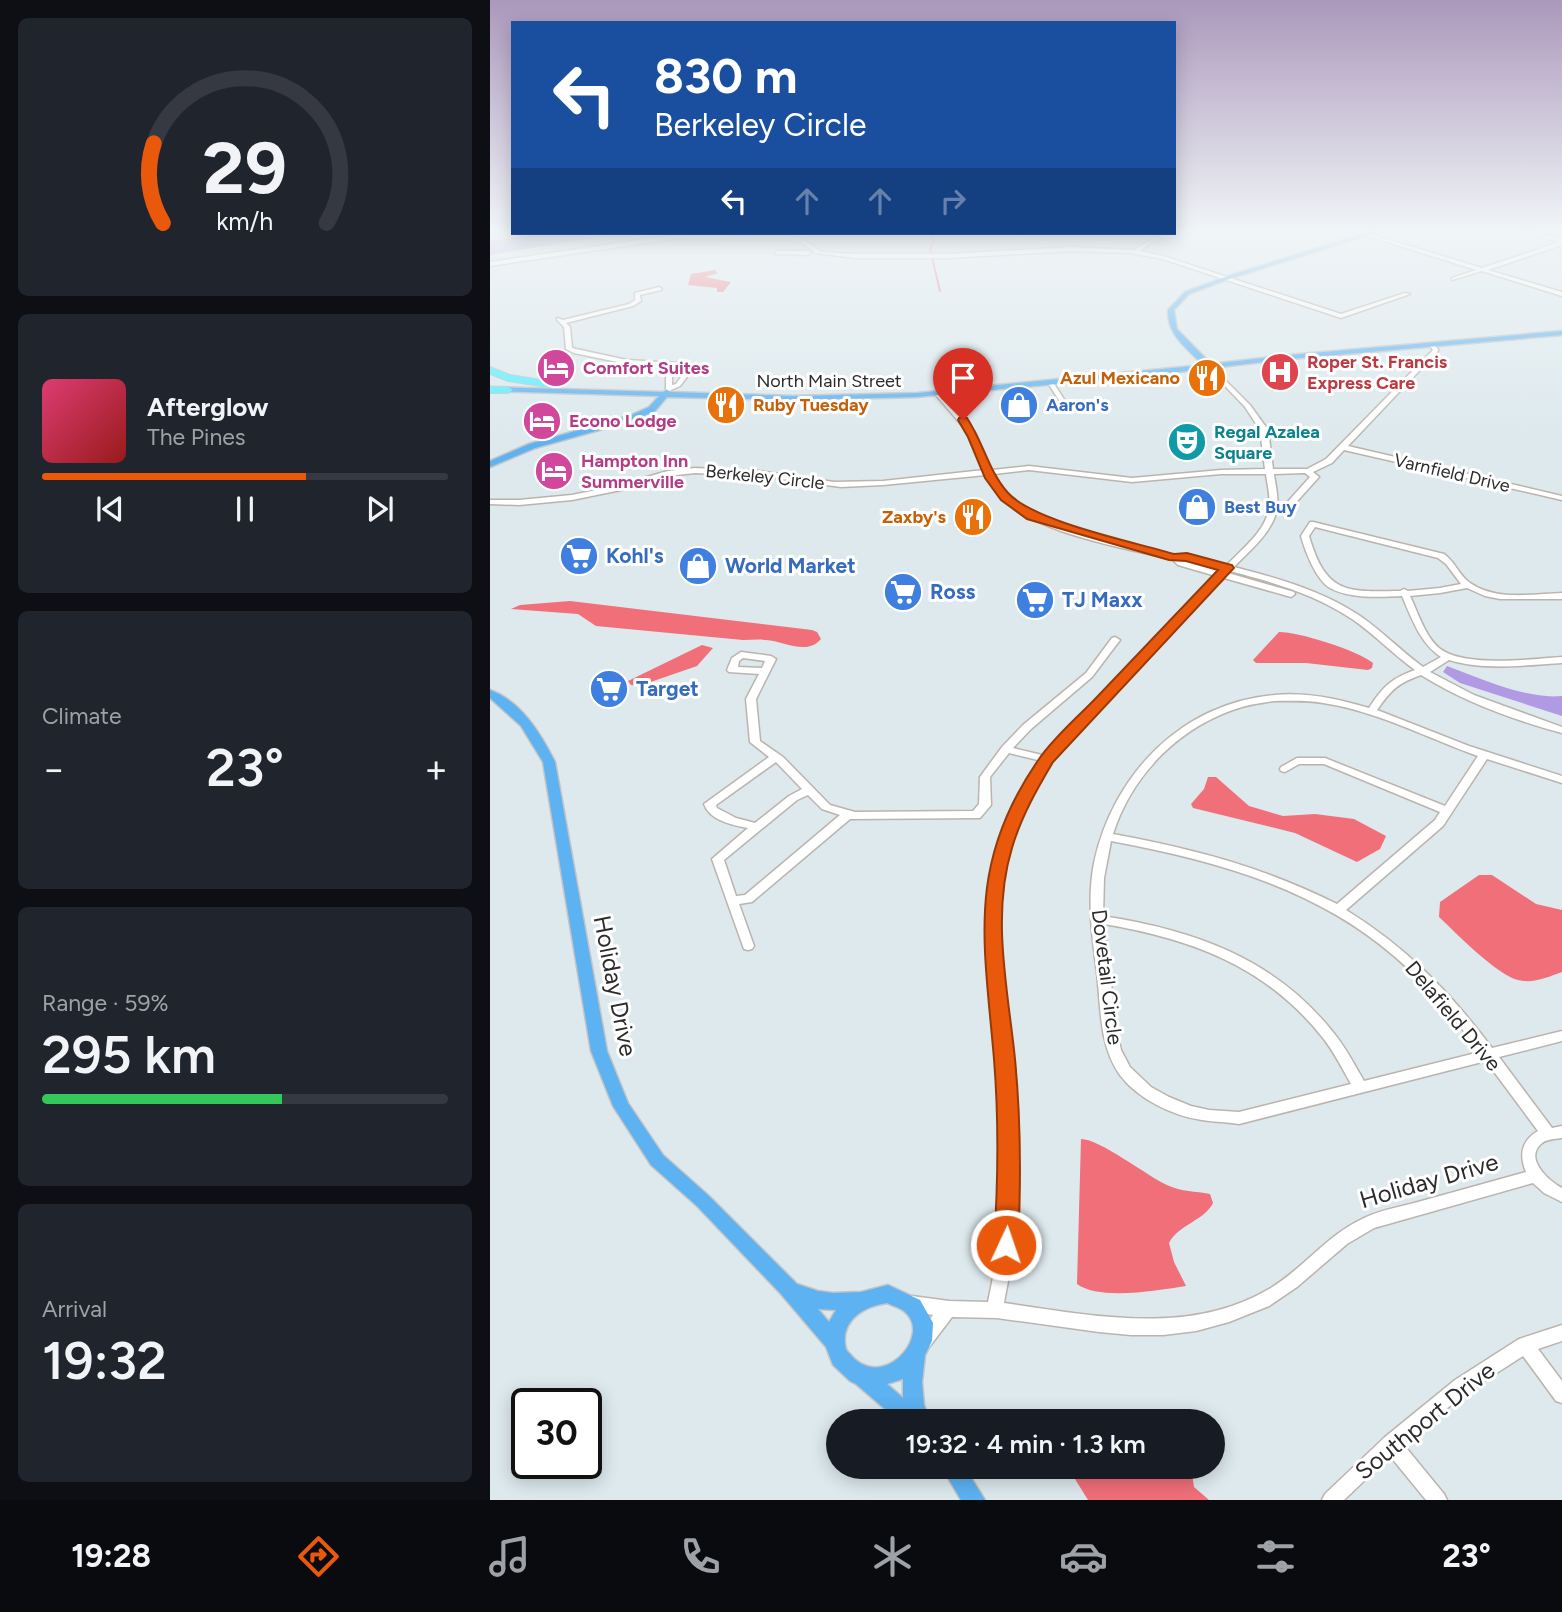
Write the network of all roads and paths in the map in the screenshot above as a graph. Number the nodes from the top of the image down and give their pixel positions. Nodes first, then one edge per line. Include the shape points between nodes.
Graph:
1 (636, 302) edge
2 (1179, 302) edge
3 (1299, 302) edge
4 (1382, 302) edge
5 (1562, 333) edge
6 (1433, 346) junction
7 (1191, 347) junction
8 (1258, 360) junction
9 (680, 365) junction
10 (1209, 366) junction
11 (490, 370) edge
12 (1149, 370) junction
13 (490, 383) edge
14 (1051, 383) junction
15 (554, 385) junction
16 (490, 390) edge
17 (508, 390) joint
18 (940, 391) junction
19 (666, 392) junction
20 (950, 393) junction
21 (1064, 404) dead end
22 (959, 414) junction
23 (1343, 447) junction
24 (490, 464) edge
25 (1307, 471) junction
26 (1271, 473) junction
27 (988, 474) junction
28 (1562, 498) edge
29 (490, 502) edge
30 (1288, 506) dead end
31 (1224, 571) junction
32 (1331, 585) junction
33 (1468, 585) junction
34 (1404, 592) junction
35 (1562, 596) edge
36 (1310, 598) junction
37 (1115, 640) dead end
38 (1447, 657) junction
39 (1562, 660) edge
40 (765, 671) dead end
41 (1422, 671) junction
42 (490, 693) edge
43 (1494, 706) junction
44 (1372, 710) junction
45 (1562, 723) edge
46 (1562, 730) edge
47 (1006, 749) junction
48 (1484, 755) junction
49 (776, 757) junction
50 (1047, 759) junction
51 (1284, 769) dead end
52 (1562, 780) edge
53 (810, 790) junction
54 (1447, 811) junction
55 (849, 814) junction
56 (757, 827) junction
57 (1107, 837) junction
58 (732, 900) junction
59 (1338, 910) junction
60 (1097, 919) junction
61 (748, 946) dead end
62 (1562, 1036) edge
63 (1489, 1056) junction
64 (1362, 1088) junction
65 (1555, 1133) edge
66 (1535, 1176) junction
67 (1562, 1195) edge
68 (788, 1288) junction
69 (861, 1299) junction
70 (912, 1304) junction
71 (948, 1309) junction
72 (995, 1309) junction
73 (1562, 1333) edge
74 (836, 1344) junction
75 (1525, 1345) junction
76 (920, 1349) junction
77 (861, 1375) junction
78 (1562, 1395) edge
79 (900, 1409) edge
80 (914, 1409) edge
81 (1391, 1443) junction
82 (960, 1479) edge
83 (974, 1500) edge
84 (1331, 1500) edge
85 (1438, 1500) edge

1 - 9 street via 562,320 569,349 627,362
2 - 7 main road via 1171,310 1171,320 1174,330
3 - 4 street via 1341,316
5 - 6 main road, North Main Street
6 - 8 main road, North Main Street
6 - 23 street, Berkeley Circle via 1436,350
7 - 8 main road via 1222,358
7 - 10 main road
7 - 12 main road via 1190,359
8 - 10 main road, North Main Street
9 - 19 street via 668,377
9 - 19 street via 693,365 678,385
10 - 12 main road, North Main Street
10 - 14 main road, North Main Street
10 - 26 street via 1263,425
11 - 15 highway via 508,378
12 - 18 main road, North Main Street
13 - 15 main road, North Main Street
14 - 20 main road, North Main Street
14 - 21 street
15 - 19 main road, North Main Street
16 - 17 highway
17 - 19 main road, North Main Street
18 - 19 main road, North Main Street via 844,398
18 - 20 main road, North Main Street
18 - 22 street via 951,410
19 - 24 main road via 652,409 632,418 533,446
20 - 22 street via 962,409
22 - 27 street
23 - 25 street, Berkeley Circle via 1324,465
23 - 28 street, Varnfield Drive
25 - 26 street, Berkeley Circle
25 - 30 street via 1315,477
26 - 27 street, Berkeley Circle via 1221,472 1132,480 1057,472
26 - 31 street via 1271,519
27 - 29 street, Berkeley Circle via 868,487 693,470 602,492
27 - 31 street via 1005,497 1031,516 1181,563
31 - 36 street via 1281,583
31 - 50 street
32 - 33 street via 1305,539 1313,524 1441,556
32 - 34 street via 1358,592
32 - 36 street
33 - 34 street
33 - 35 street via 1505,597
34 - 38 street via 1426,637
36 - 41 street via 1384,641
37 - 47 street via 1089,675
38 - 39 street via 1482,662
38 - 41 street
40 - 49 street via 751,699 755,742
41 - 43 street
41 - 44 street via 1388,688
42 - 68 main road, Holiday Drive via 515,709 538,738 549,762 599,1051 621,1106 657,1160
43 - 45 street
43 - 46 street
44 - 48 street, Dovetail Circle
44 - 57 street, Dovetail Circle via 1275,698 1221,708 1194,721 1163,746 1124,797
47 - 50 street
47 - 55 street via 985,778 985,805 975,815 884,818
48 - 52 street, Dovetail Circle
48 - 54 street
49 - 53 street
49 - 56 street via 710,804 712,810 732,821
50 - 72 street via 1019,806 1003,846 992,915 1009,1188 1006,1245
51 - 54 street via 1297,761 1325,761
53 - 55 street via 827,807
53 - 56 street
54 - 59 street via 1427,835
55 - 58 street via 748,899
56 - 58 street via 718,859
57 - 59 street, Delafield Drive via 1226,861 1290,885
57 - 60 street, Dovetail Circle via 1100,861
58 - 61 street
59 - 63 street, Delafield Drive via 1399,952
60 - 64 street via 1191,938 1256,969 1290,993 1325,1031
60 - 64 street, Dovetail Circle via 1112,1047 1125,1070 1149,1092 1192,1113 1239,1118
62 - 63 street, Dovetail Circle
63 - 64 street, Dovetail Circle
63 - 65 street, Delafield Drive
65 - 66 street via 1536,1138 1529,1146 1528,1161
66 - 67 street
66 - 72 street, Holiday Drive via 1370,1222 1348,1232 1290,1285 1237,1312 1207,1321 1126,1328
68 - 69 main road, Holiday Drive via 807,1299 832,1304
68 - 74 main road, Holiday Drive
69 - 70 main road via 888,1294
69 - 74 main road via 841,1318
70 - 71 street, Holiday Drive
70 - 76 main road via 924,1328
71 - 72 street, Holiday Drive
71 - 76 street
73 - 75 street, Southport Drive
74 - 77 main road via 839,1356
75 - 78 street
75 - 81 street, Southport Drive via 1461,1386
76 - 77 main road via 906,1367 892,1375
76 - 80 main road via 910,1384
77 - 79 main road
81 - 84 street, Southport Drive
81 - 85 street
82 - 83 main road

